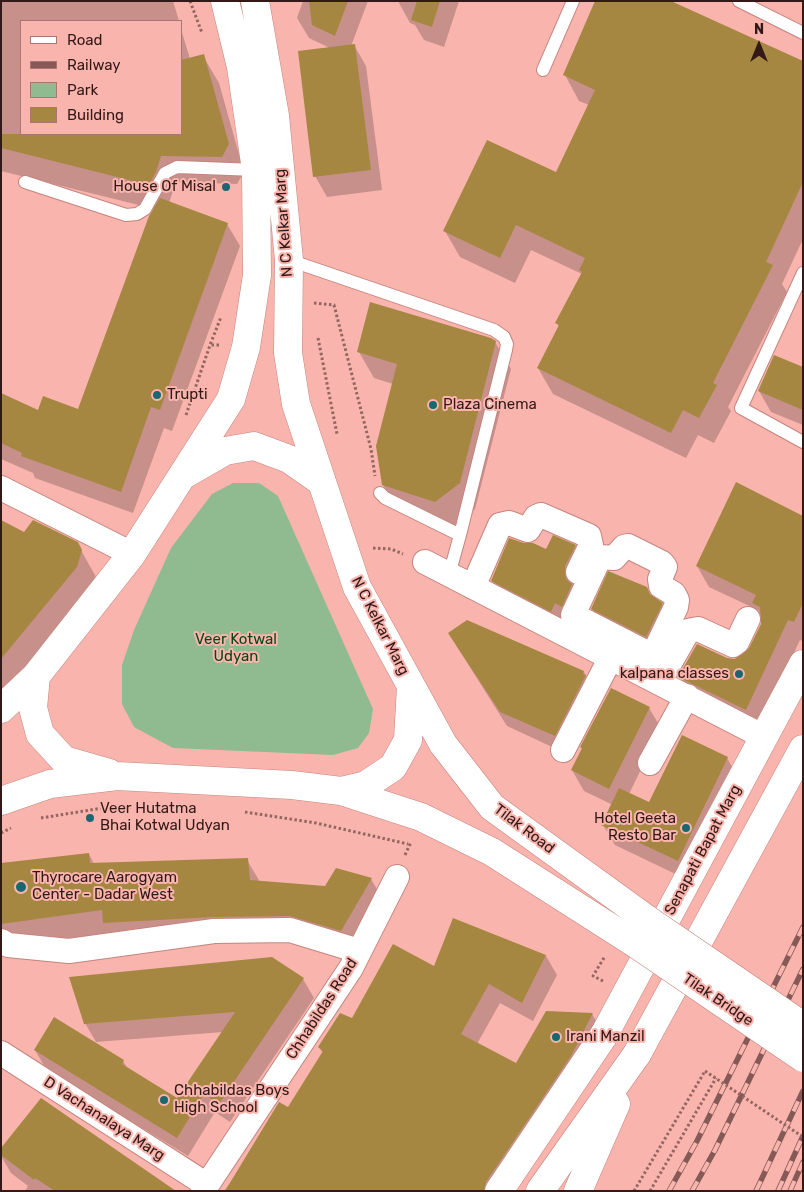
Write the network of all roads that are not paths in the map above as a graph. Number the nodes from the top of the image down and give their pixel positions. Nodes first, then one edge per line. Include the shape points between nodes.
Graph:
1 (225, 1) edge
2 (255, 1) edge
3 (573, 1) edge
4 (739, 1) edge
5 (803, 33) edge
6 (543, 70) dead end
7 (256, 170) junction
8 (25, 182) dead end
9 (289, 260) junction
10 (803, 273) edge
11 (803, 442) edge
12 (182, 476) junction
13 (322, 482) junction
14 (1, 488) edge
15 (380, 493) road end
16 (460, 535) junction
17 (132, 554) junction
18 (425, 562) road end
19 (449, 575) junction
20 (473, 587) junction
21 (560, 608) dead end
22 (748, 618) dead end
23 (611, 657) junction
24 (803, 664) edge
25 (652, 671) junction
26 (36, 676) junction
27 (411, 686) junction
28 (687, 696) junction
29 (1, 709) edge
30 (764, 737) junction
31 (803, 749) edge
32 (563, 750) dead end
33 (650, 763) dead end
34 (117, 776) junction
35 (342, 791) junction
36 (1, 800) edge
37 (397, 877) road end
38 (648, 920) joint
39 (1, 941) edge
40 (359, 950) junction
41 (803, 1026) edge
42 (604, 1035) junction
43 (1, 1053) edge
44 (637, 1054) junction
45 (803, 1058) edge
46 (205, 1188) edge
47 (540, 1190) edge
48 (499, 1191) edge
49 (578, 1191) edge

1 - 7 main road, N C Kelkar Marg via 241,67
2 - 9 main road, N C Kelkar Marg via 276,116
3 - 6 lane
4 - 5 lane
7 - 8 lane via 177,167 166,173 145,208 136,214 126,215
7 - 12 main road, N C Kelkar Marg via 257,275 246,347 231,399
9 - 13 main road, N C Kelkar Marg via 288,353 296,404
9 - 16 lane via 494,330 504,337 506,350
10 - 11 lane via 741,408
12 - 13 main road via 225,451 254,446 289,458
12 - 17 main road, N C Kelkar Marg
13 - 27 main road, N C Kelkar Marg via 357,587
14 - 17 street
15 - 16 lane
16 - 19 lane
17 - 26 main road, N C Kelkar Marg
18 - 19 street
19 - 20 street
20 - 21 street via 500,525 509,523 528,530 541,515 589,536 591,540
20 - 23 street
22 - 25 street via 733,644 698,629 688,631
23 - 25 street
23 - 32 street
24 - 30 main road, Senapati Bapat Marg
25 - 25 street via 677,600 674,594 661,586 665,566 662,562 628,546 614,558 600,557 573,615
25 - 28 street
26 - 29 main road, N C Kelkar Marg
26 - 34 main road via 33,708 40,734 64,760
27 - 35 main road, N C Kelkar Marg via 408,740 393,767 366,785
27 - 38 main road, Tilak Road via 443,744 492,807
28 - 30 street
28 - 33 street
30 - 42 main road, Senapati Bapat Marg
31 - 44 main road
34 - 35 main road, N C Kelkar Marg via 292,785
34 - 36 main road, N C Kelkar Marg via 50,784
35 - 45 main road, Tilak Bridge, bridge via 421,818 492,852 621,946
37 - 40 street, Chhabildas Road
38 - 41 main road, Tilak Bridge, bridge
39 - 40 street via 8,945 69,951 214,931 290,930
40 - 46 street, Chhabildas Road via 351,968
42 - 47 main road
42 - 48 main road
43 - 46 street, D Vachanalaya Marg
44 - 47 main road
44 - 49 main road

